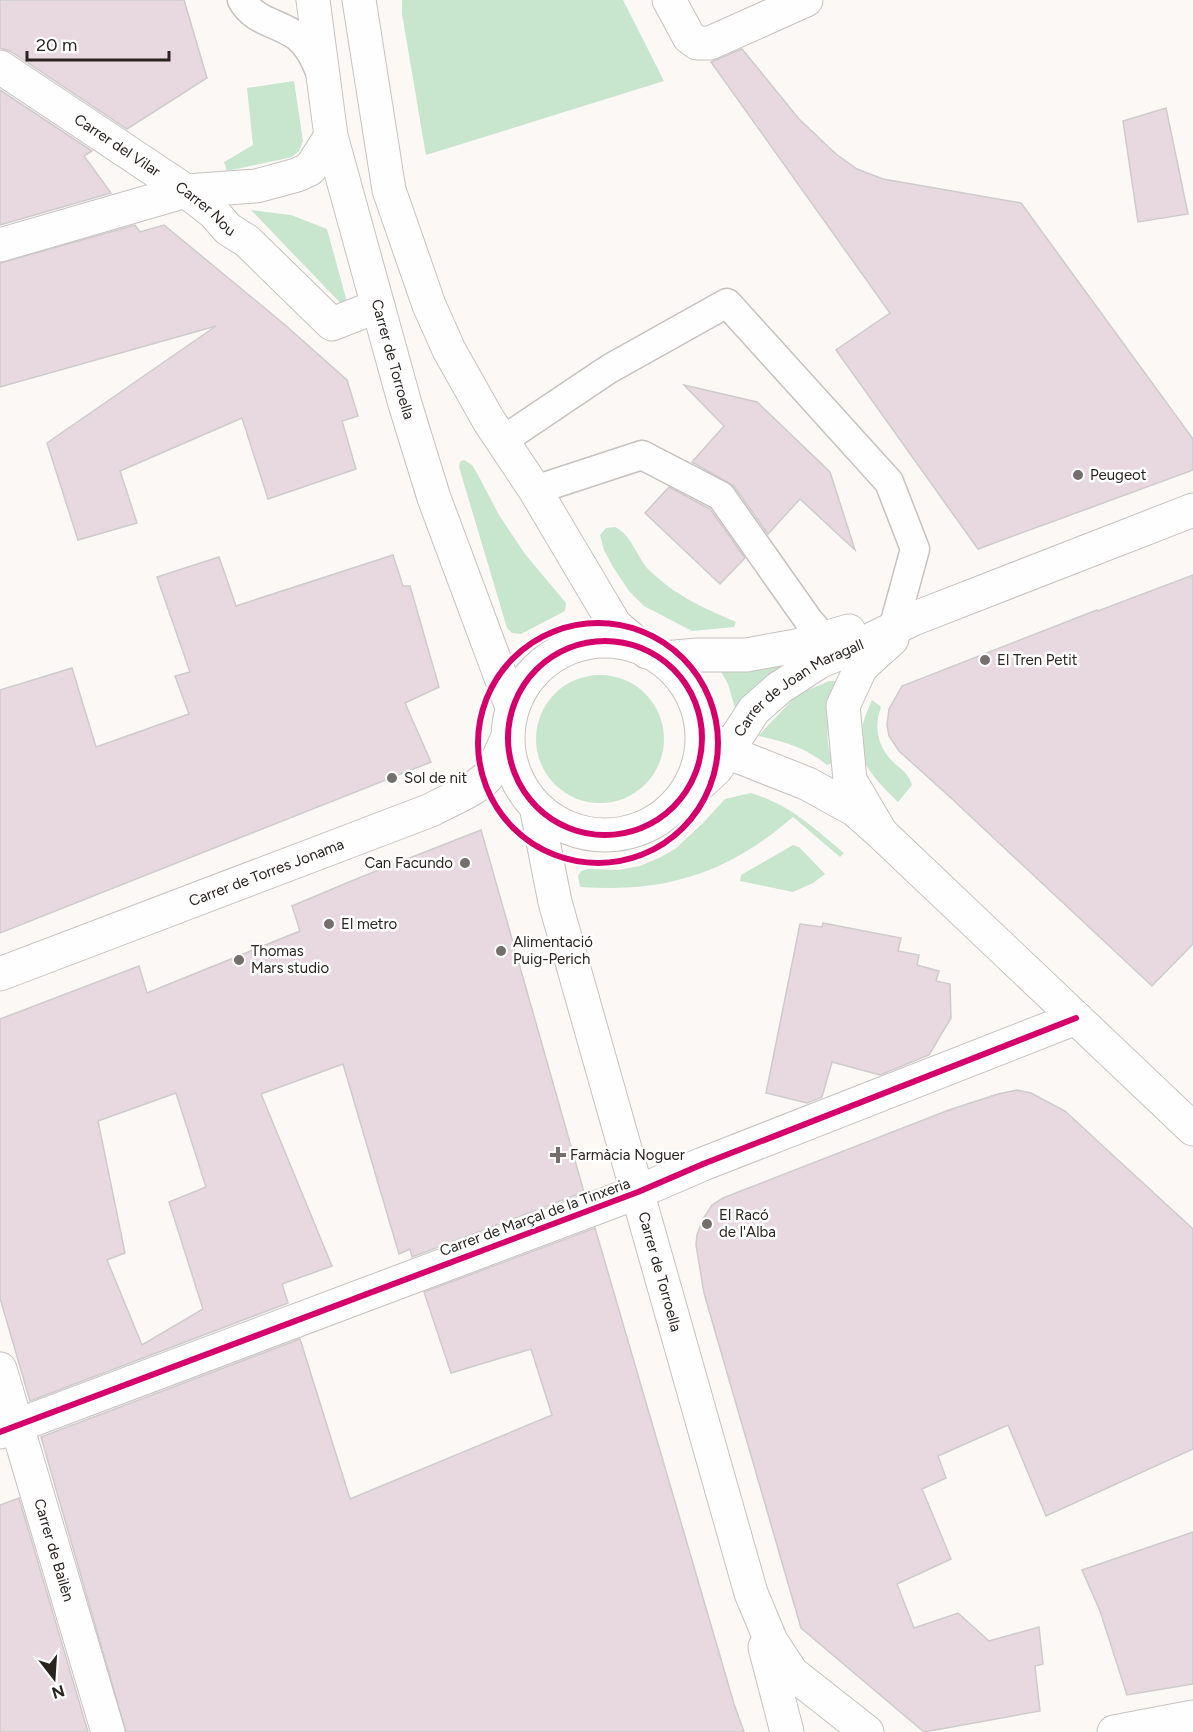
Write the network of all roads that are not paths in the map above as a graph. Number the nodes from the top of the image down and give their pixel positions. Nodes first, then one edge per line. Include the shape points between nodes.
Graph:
1 (242, 0) edge
2 (313, 0) edge
3 (359, 0) edge
4 (669, 0) edge
5 (806, 0) edge
6 (0, 67) edge
7 (324, 80) junction
8 (331, 136) junction
9 (186, 191) junction
10 (0, 245) edge
11 (378, 306) junction
12 (502, 441) junction
13 (535, 490) junction
14 (1193, 510) edge
15 (904, 621) junction
16 (824, 638) junction
17 (656, 655) junction
18 (512, 707) junction
19 (507, 739) junction
20 (715, 742) junction
21 (478, 786) junction
22 (529, 801) junction
23 (882, 834) junction
24 (0, 974) edge
25 (1076, 1018) junction
26 (1193, 1129) edge
27 (638, 1192) junction
28 (0, 1369) edge
29 (9, 1428) edge
30 (751, 1593) junction
31 (1193, 1718) edge
32 (108, 1732) edge
33 (787, 1732) edge
34 (867, 1732) edge
35 (1114, 1732) edge

1 - 7 lane via 256,16 297,37 312,53
2 - 7 street, Carrer de Torroella
3 - 12 street via 389,190 398,220 449,350
4 - 5 street via 689,37 697,43 710,43
6 - 9 street, Carrer del Vilar
7 - 8 street, Carrer de Torroella
8 - 9 street via 310,169 297,176 256,186
8 - 11 street, Carrer de Torroella
9 - 10 street, Carrer Nou
9 - 11 street, Carrer Nou via 247,241 332,324
11 - 18 street, Carrer de Torroella via 434,498
12 - 13 street
12 - 15 lane via 609,369 727,303 889,482 915,549
13 - 16 lane via 642,455 721,496
13 - 17 street via 615,625
14 - 15 street, Carrer de Joan Maragall
15 - 16 street, Carrer de Joan Maragall
15 - 20 street, Carrer de Joan Maragall via 819,662 779,688
15 - 23 street via 861,667 843,706 850,780
16 - 17 street, Carrer de Joan Maragall via 746,655
17 - 18 street via 615,642 582,644 562,651 528,678
17 - 20 street via 682,677
18 - 19 street
19 - 21 street, Carrer de Torres Jonama via 489,775
19 - 22 street via 511,768
20 - 22 street via 678,804 650,825 616,836 569,829
20 - 23 street via 808,784 855,810
21 - 22 street via 500,788
21 - 24 street, Carrer de Torres Jonama via 431,810
22 - 27 street, Carrer de Torroella
23 - 25 street
25 - 26 street
25 - 27 street, Carrer de Marçal de la Tinxeria
27 - 29 street, Carrer de Marçal de la Tinxeria
27 - 30 street, Carrer de Torroella
28 - 29 street, Carrer de Bailèn
29 - 32 street, Carrer de Bailèn
30 - 33 street, Carrer de Torroella
30 - 34 street, Carrer de Torroella via 771,1641 792,1673
31 - 35 street

